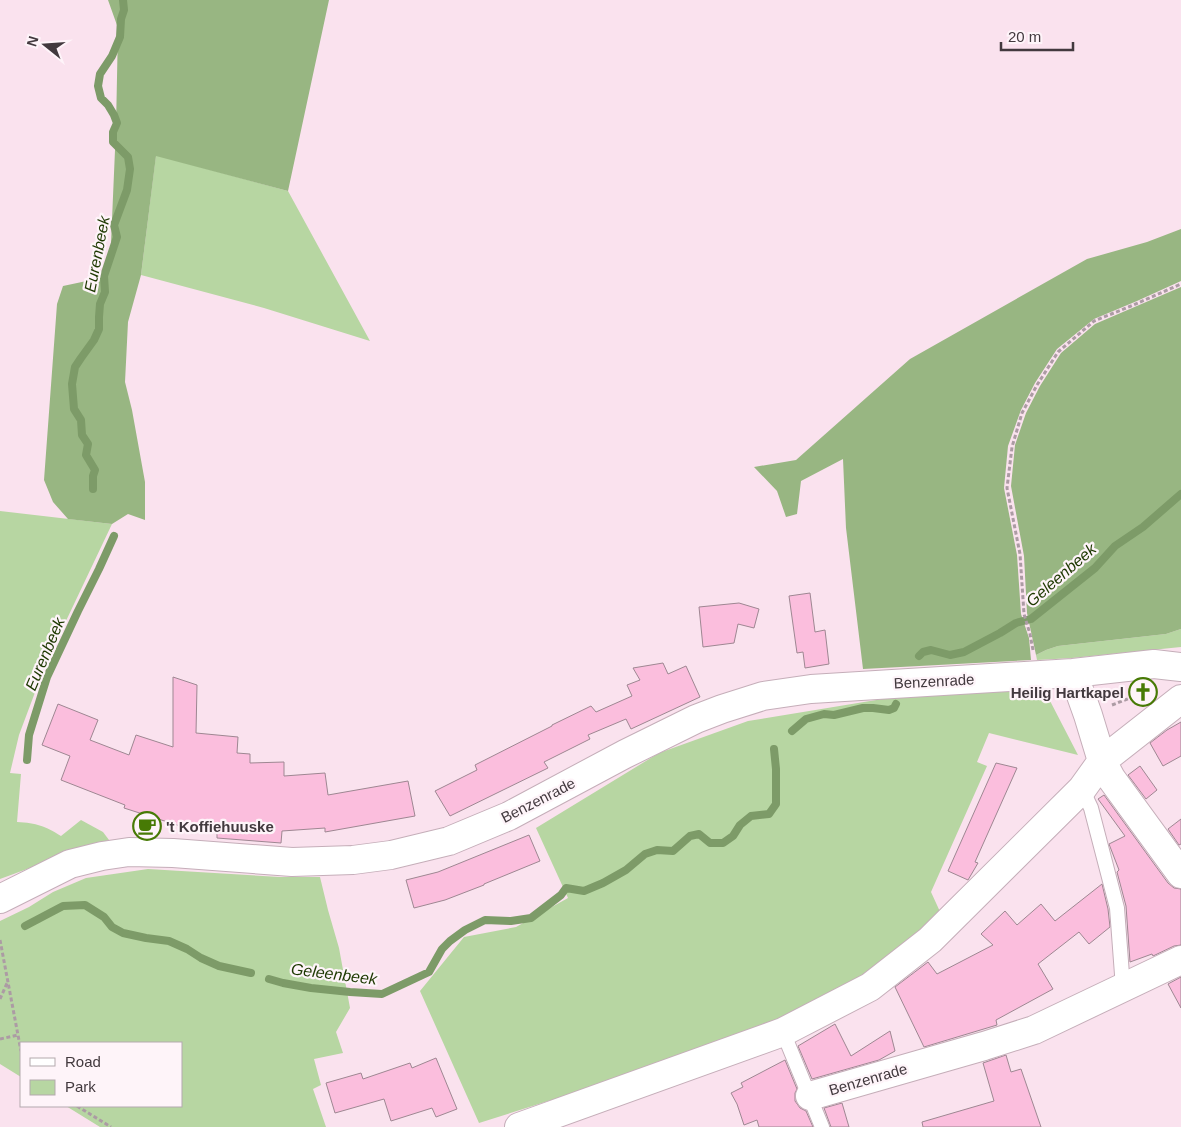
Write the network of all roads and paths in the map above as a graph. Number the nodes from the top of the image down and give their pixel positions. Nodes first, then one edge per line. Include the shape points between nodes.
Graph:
1 (1181, 284) edge
2 (1030, 634) dead end
3 (1181, 667) edge
4 (1073, 673) junction
5 (1181, 698) edge
6 (1102, 761) junction
7 (1082, 789) junction
8 (1181, 874) edge
9 (0, 899) edge
10 (0, 940) edge
11 (1181, 960) edge
12 (8, 980) junction
13 (1123, 988) junction
14 (0, 999) edge
15 (783, 1032) junction
16 (18, 1035) junction
17 (0, 1039) edge
18 (20, 1046) edge
19 (810, 1096) junction
20 (79, 1107) edge
21 (111, 1127) edge
22 (520, 1127) edge
23 (822, 1127) edge

1 - 2 path via 1094,321 1058,352 1022,413 1012,447 1007,488 1020,554 1024,614
3 - 4 street, Benzenrade via 1154,664
4 - 6 street
4 - 9 street, Benzenrade via 811,689 763,696 696,719 509,816 449,841 353,860 292,862 129,852 70,864
5 - 6 street
6 - 7 street
6 - 8 street
7 - 13 lane via 1091,808 1117,908
7 - 15 street via 923,946 870,987
10 - 12 path
11 - 13 street, Benzenrade
12 - 14 path
12 - 16 path
13 - 19 street, Benzenrade via 1034,1030
15 - 19 lane
15 - 22 street
16 - 17 path
16 - 18 path
19 - 23 lane
20 - 21 path

